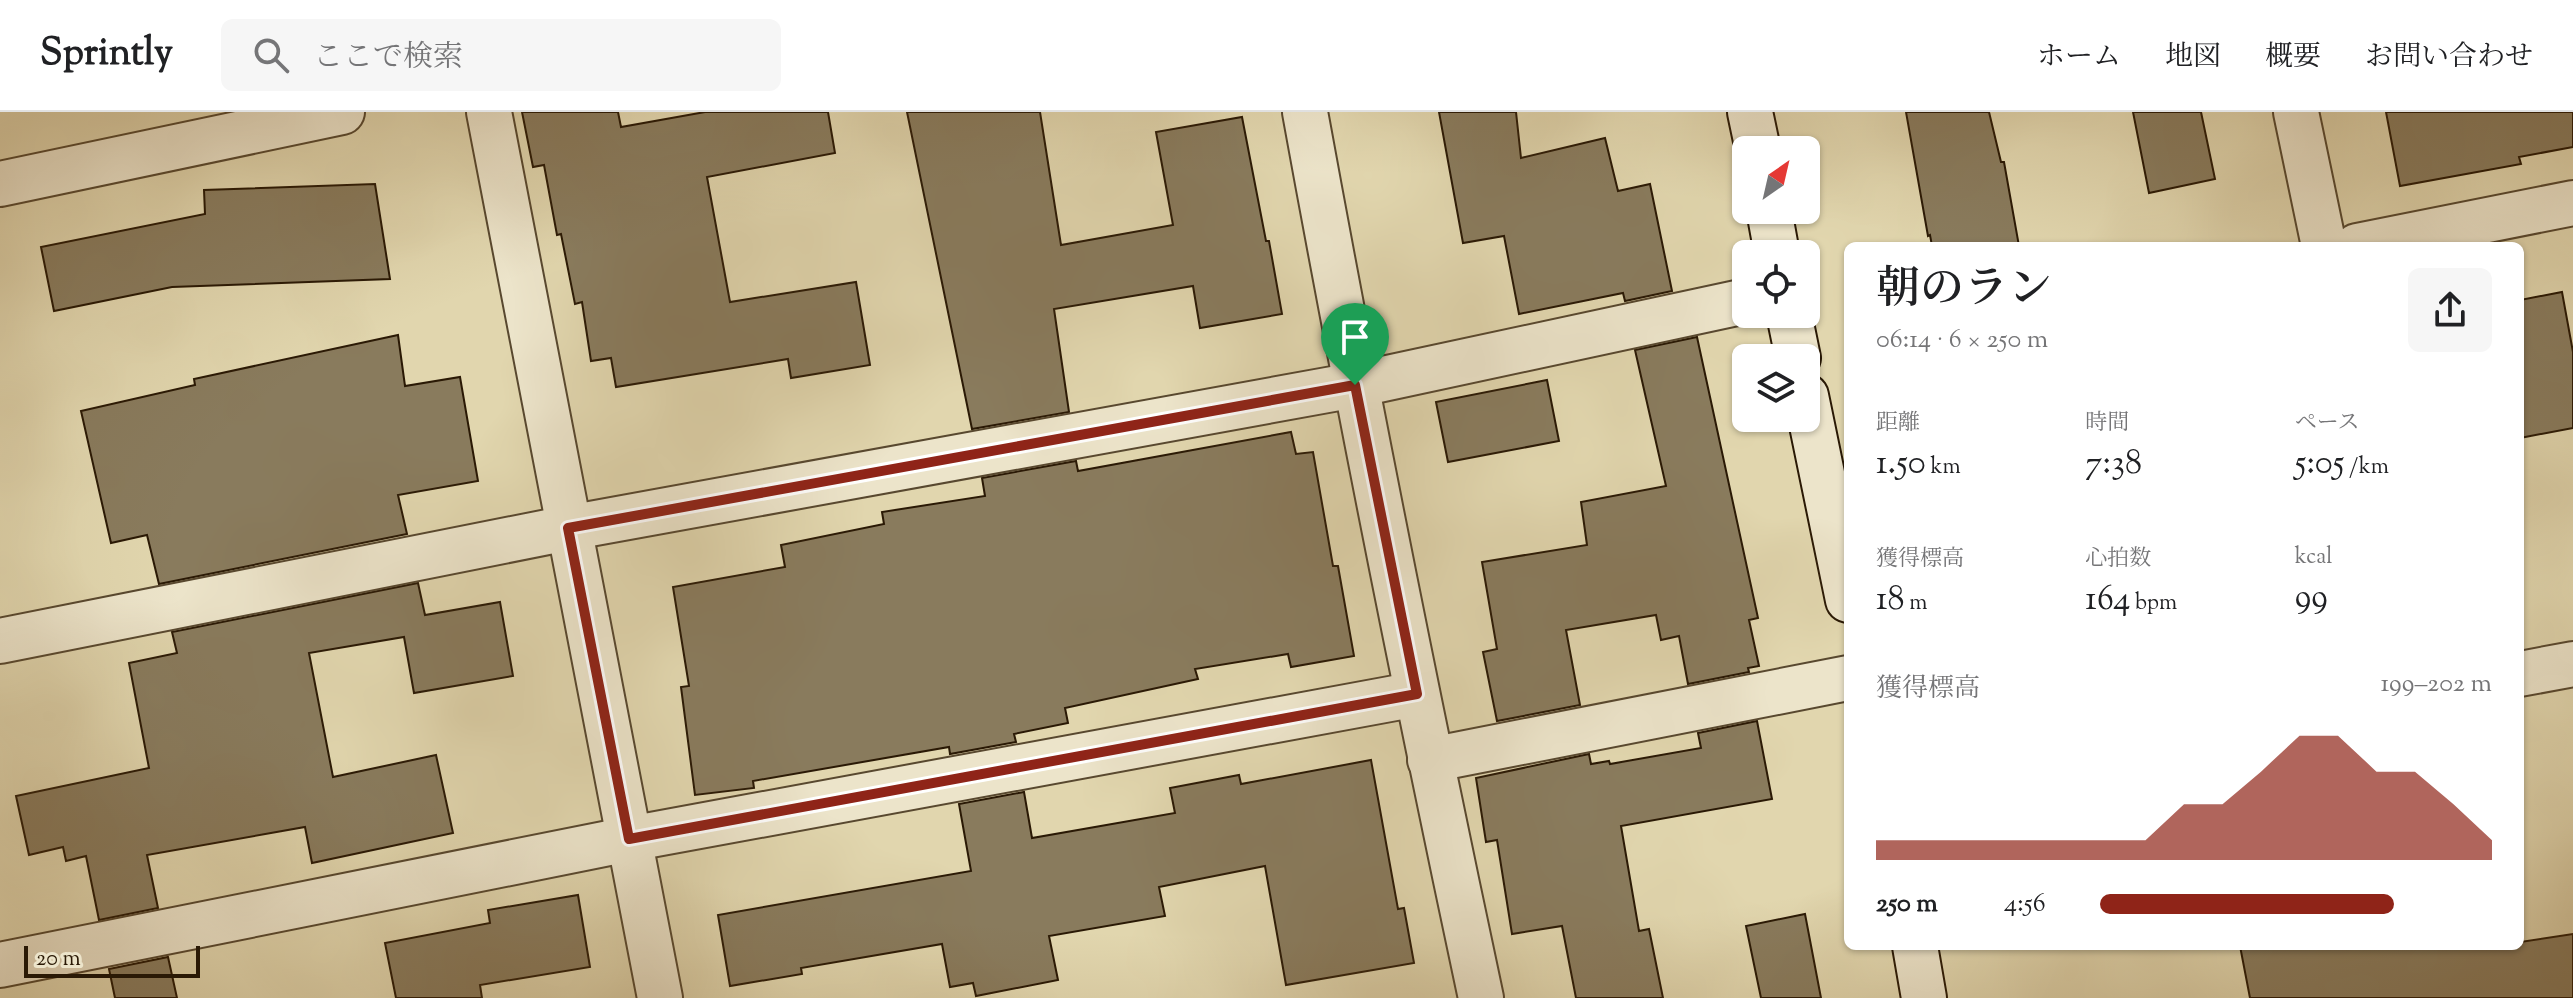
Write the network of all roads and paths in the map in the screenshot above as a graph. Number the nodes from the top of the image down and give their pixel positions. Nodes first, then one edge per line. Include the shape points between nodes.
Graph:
1 (342, 112) edge
2 (489, 112) edge
3 (1305, 112) edge
4 (1750, 112) edge
5 (2296, 112) edge
6 (1755, 136) edge
7 (0, 184) edge
8 (2573, 203) edge
9 (2323, 242) edge
10 (2377, 242) edge
11 (1732, 304) edge
12 (1355, 385) junction
13 (1813, 432) edge
14 (568, 528) junction
15 (1844, 581) edge
16 (0, 641) edge
17 (2573, 664) edge
18 (2524, 673) edge
19 (1844, 679) edge
20 (1417, 694) junction
21 (1430, 760) junction
22 (629, 839) junction
23 (1916, 950) edge
24 (0, 965) edge
25 (660, 998) edge
26 (1481, 998) edge
27 (1924, 998) edge

1 - 7 street
2 - 14 street
3 - 12 street
4 - 6 street
5 - 9 street
8 - 10 street
11 - 12 street
12 - 14 street
12 - 20 street
13 - 15 street
14 - 16 street
14 - 22 street
17 - 18 street
19 - 21 street
20 - 21 street
20 - 22 street
21 - 26 street
22 - 24 street
22 - 25 street
23 - 27 street

